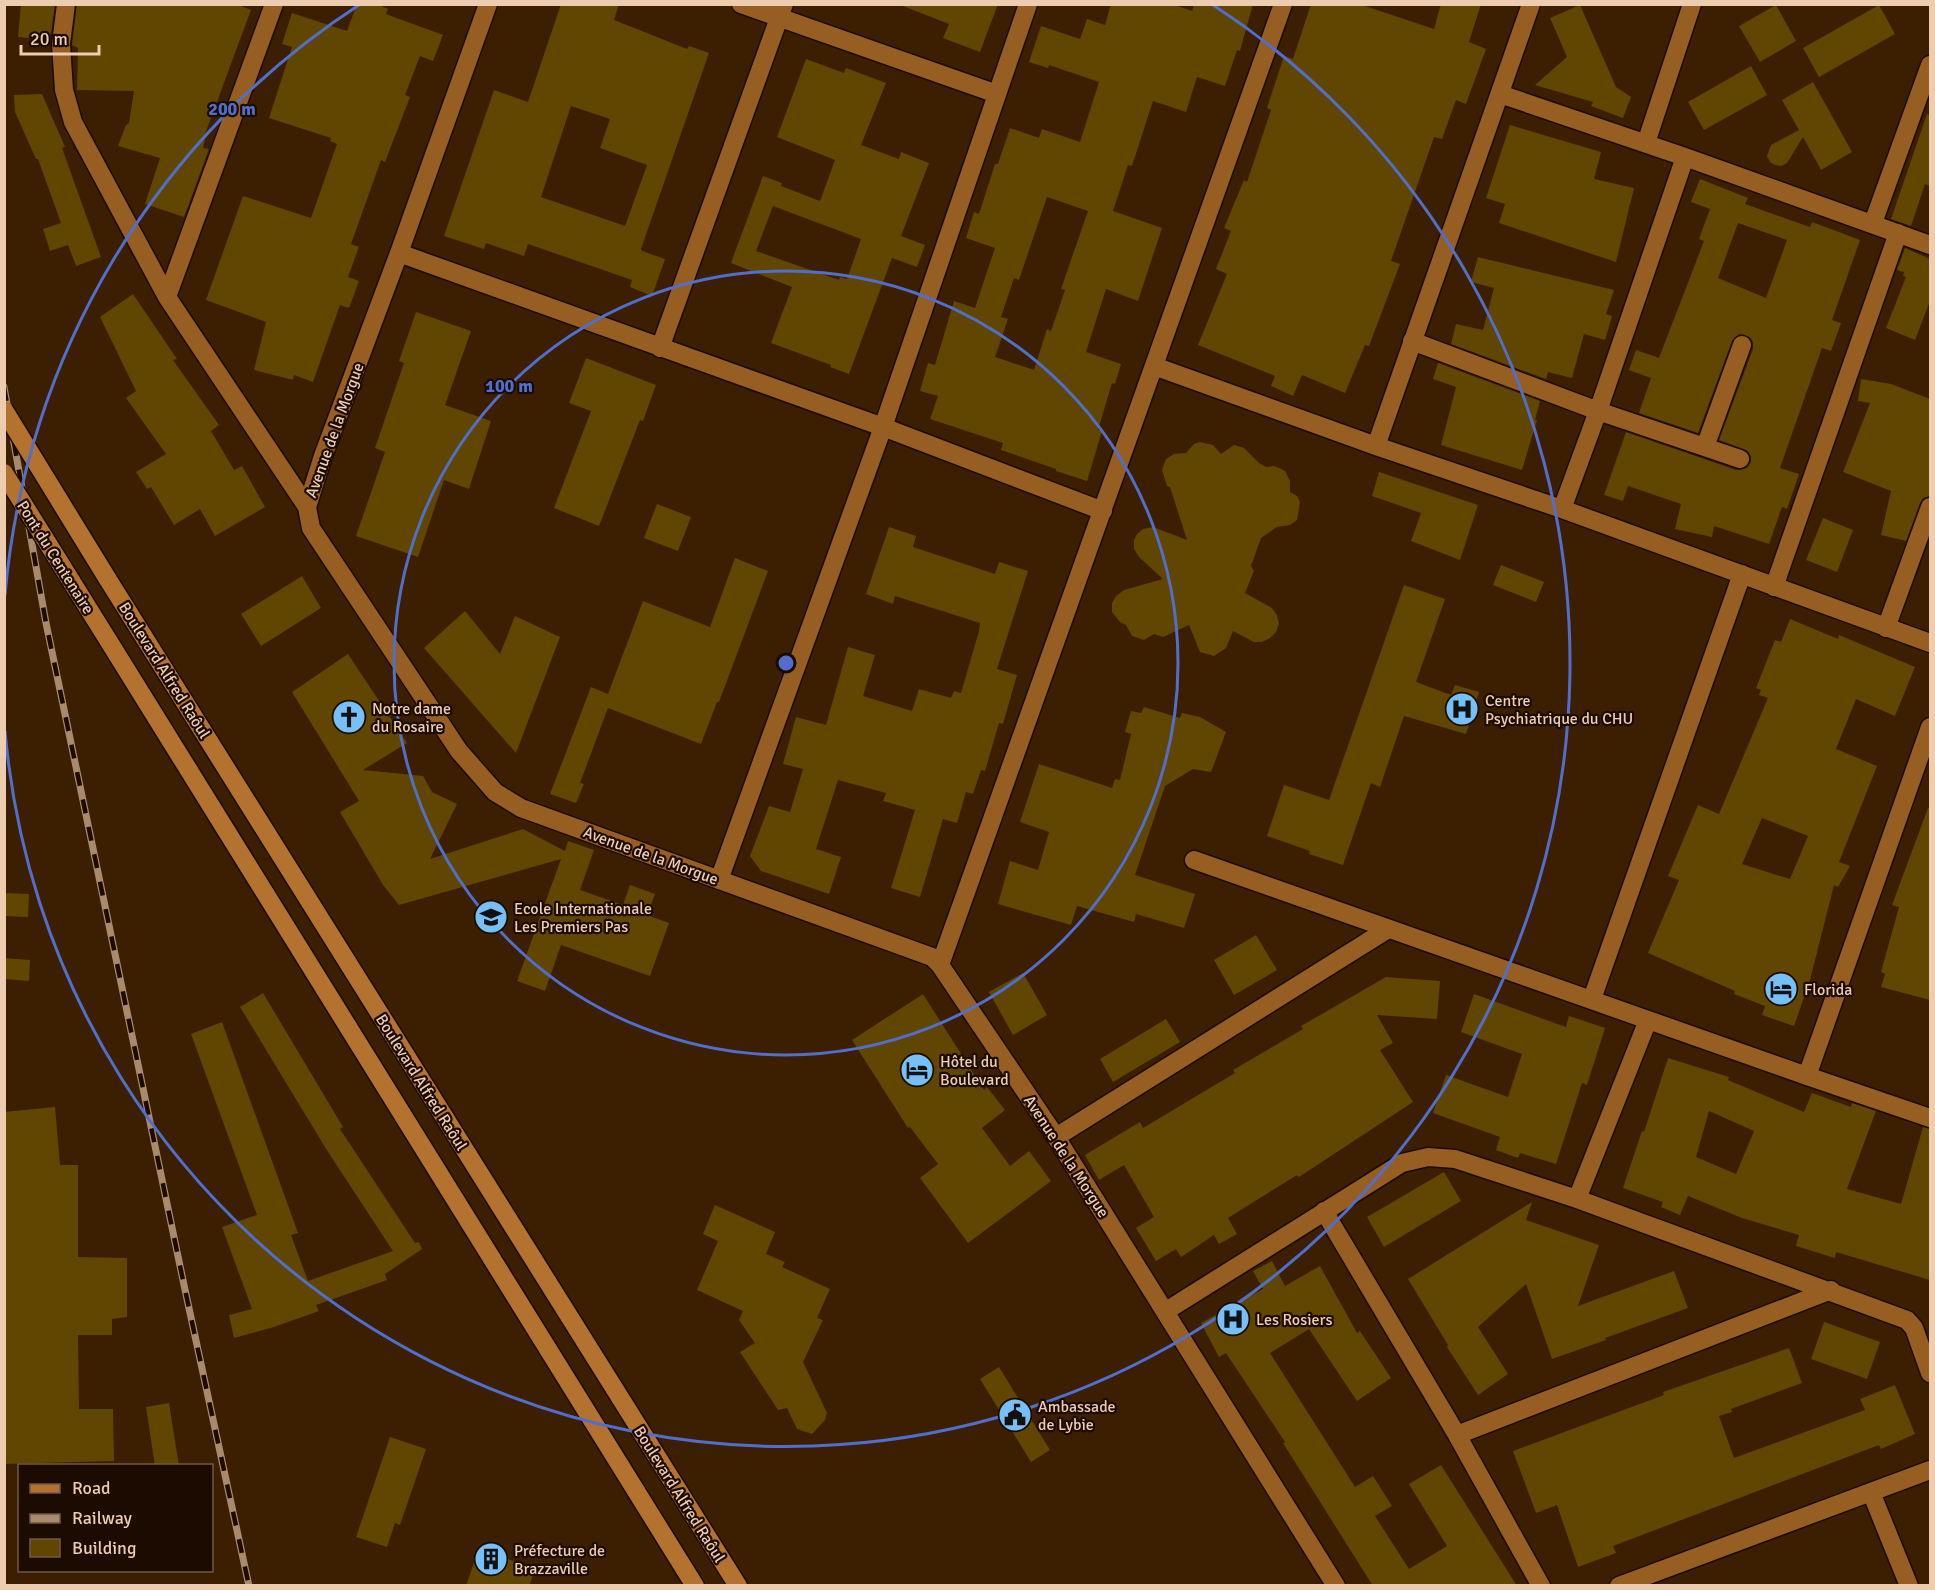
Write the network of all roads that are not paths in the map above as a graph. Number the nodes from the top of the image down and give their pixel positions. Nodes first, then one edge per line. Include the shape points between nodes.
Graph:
1 (66, 4) edge
2 (274, 4) edge
3 (741, 4) edge
4 (1028, 4) edge
5 (1283, 4) edge
6 (1531, 4) edge
7 (1692, 4) edge
8 (486, 5) edge
9 (782, 11) edge
10 (1930, 65) edge
11 (997, 94) junction
12 (1500, 94) junction
13 (1646, 143) junction
14 (1685, 157) junction
15 (1873, 223) junction
16 (1898, 233) junction
17 (1930, 245) edge
18 (399, 253) junction
19 (167, 297) junction
20 (1412, 342) junction
21 (1742, 345) dead end
22 (660, 348) junction
23 (1154, 366) junction
24 (4, 410) edge
25 (1598, 411) junction
26 (883, 427) junction
27 (1376, 446) junction
28 (1705, 447) junction
29 (1740, 459) dead end
30 (4, 473) edge
31 (307, 507) junction
32 (1930, 507) edge
33 (1562, 508) junction
34 (1103, 511) junction
35 (1742, 574) junction
36 (107, 578) joint
37 (1774, 587) junction
38 (1886, 628) junction
39 (1930, 643) edge
40 (1930, 727) edge
41 (1925, 759) edge
42 (1194, 860) dead end
43 (719, 880) junction
44 (1388, 929) junction
45 (940, 965) junction
46 (1592, 999) junction
47 (1648, 1020) junction
48 (1807, 1076) junction
49 (1930, 1115) edge
50 (1056, 1137) junction
51 (1577, 1199) junction
52 (1324, 1211) junction
53 (1831, 1290) junction
54 (1166, 1311) junction
55 (1930, 1373) edge
56 (1457, 1435) junction
57 (1930, 1470) edge
58 (1871, 1492) junction
59 (695, 1586) edge
60 (738, 1586) edge
61 (1335, 1586) edge
62 (1541, 1586) edge
63 (1619, 1586) edge
64 (1909, 1586) edge

1 - 19 street via 61,44 64,90 73,122
2 - 19 street
3 - 9 street
4 - 11 street
5 - 23 street
6 - 12 street
7 - 13 street
8 - 18 street, Avenue de la Morgue
9 - 11 street
9 - 22 street
10 - 15 street
11 - 26 street
12 - 13 street
12 - 20 street
13 - 14 street
14 - 15 street
14 - 25 street
15 - 16 street
16 - 17 street
16 - 37 street
18 - 22 street
18 - 31 street, Avenue de la Morgue
19 - 31 street
20 - 25 street
20 - 27 street
21 - 28 street
22 - 26 street
23 - 27 street
23 - 34 street
24 - 36 main road, Pont du Centenaire, bridge
25 - 28 street
25 - 33 street
26 - 34 street
26 - 43 street
27 - 33 street
28 - 29 street
30 - 59 main road, Pont du Centenaire, bridge
31 - 43 street, Avenue de la Morgue via 311,528 459,751 495,792 521,808
32 - 38 street
33 - 35 street
34 - 45 street
35 - 37 street
35 - 46 street
36 - 60 main road, Boulevard Alfred Raôul
37 - 38 street
38 - 39 street
40 - 41 street
41 - 48 street
42 - 44 street
43 - 45 street, Avenue de la Morgue via 932,957
44 - 46 street
44 - 50 street
45 - 50 street, Avenue de la Morgue
46 - 47 street
47 - 48 street
47 - 51 street
48 - 49 street
50 - 54 street, Avenue de la Morgue
51 - 52 street via 1455,1159 1428,1156 1402,1162
51 - 53 street
52 - 54 street
52 - 56 street
53 - 55 street via 1907,1320 1914,1328
53 - 56 street
54 - 61 street, Avenue de la Morgue
56 - 62 street
57 - 58 street
58 - 63 street
58 - 64 street

